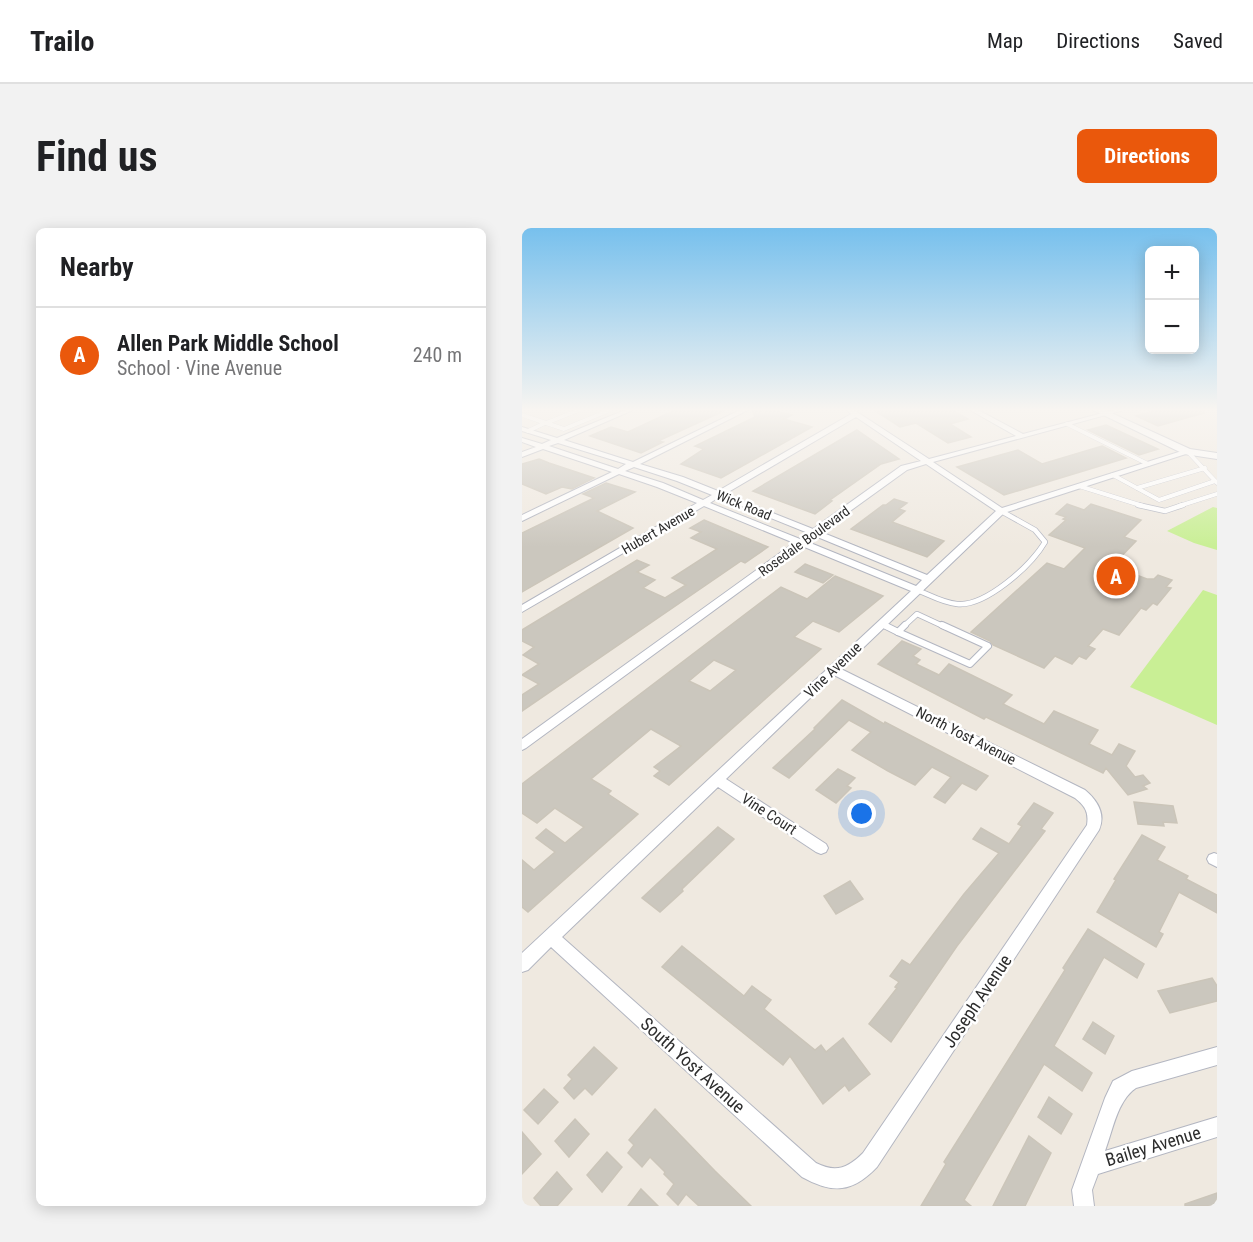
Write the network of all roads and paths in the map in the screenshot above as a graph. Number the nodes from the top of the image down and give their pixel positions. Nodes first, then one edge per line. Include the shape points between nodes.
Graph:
1 (570, 456) edge
2 (607, 456) edge
3 (651, 456) edge
4 (781, 456) edge
5 (920, 456) edge
6 (948, 456) edge
7 (1131, 456) edge
8 (1176, 456) edge
9 (1192, 456) edge
10 (928, 461) junction
11 (634, 464) junction
12 (1148, 464) junction
13 (1204, 468) junction
14 (619, 471) junction
15 (1113, 475) junction
16 (1216, 482) edge
17 (1079, 486) junction
18 (1137, 488) junction
19 (718, 494) junction
20 (1217, 494) edge
21 (704, 503) junction
22 (1001, 511) junction
23 (522, 518) edge
24 (815, 533) junction
25 (802, 543) junction
26 (929, 579) junction
27 (917, 590) junction
28 (522, 609) edge
29 (881, 624) junction
30 (898, 632) junction
31 (833, 670) junction
32 (522, 745) edge
33 (717, 780) junction
34 (1094, 809) joint
35 (821, 848) dead end
36 (551, 937) junction
37 (522, 964) edge
38 (1217, 1056) edge
39 (1217, 1127) edge
40 (1090, 1166) junction
41 (841, 1179) joint
42 (1084, 1206) edge

1 - 14 street, Wick Road
2 - 11 street, Wick Road
3 - 11 street
4 - 19 street, Hubert Avenue
5 - 10 street
6 - 10 street, Rosedale Boulevard
7 - 12 lane
8 - 12 street, Vine Avenue
9 - 13 lane
10 - 22 street
10 - 24 street, Rosedale Boulevard via 904,468
11 - 14 street
11 - 19 street, Wick Road
12 - 15 street, Vine Avenue
13 - 16 lane
13 - 18 lane
14 - 21 street, Wick Road
14 - 23 street
15 - 17 street, Vine Avenue
15 - 18 lane
16 - 18 lane via 1159,500
17 - 20 lane via 1165,511
17 - 22 street, Vine Avenue
19 - 21 street, Hubert Avenue
19 - 24 street, Wick Road
21 - 25 street, Wick Road
21 - 28 street, Hubert Avenue
22 - 26 street, Vine Avenue
22 - 27 lane via 1040,534 1045,542 1041,549 978,602 957,604
24 - 25 street, Rosedale Boulevard
24 - 26 street, Wick Road
25 - 27 street, Wick Road
25 - 32 street, Rosedale Boulevard
26 - 27 street, Vine Avenue
27 - 29 street, Vine Avenue
29 - 30 lane
29 - 31 street, Vine Avenue
30 - 30 lane via 970,664 988,646 917,614
31 - 33 street, Vine Avenue
31 - 34 street, North Yost Avenue via 1080,794
33 - 35 street, Vine Court
33 - 36 street, Vine Avenue
34 - 41 street, Joseph Avenue via 1094,826 870,1160 860,1171
36 - 37 street, Vine Avenue
36 - 41 street, South Yost Avenue via 809,1170 825,1179
38 - 40 street via 1132,1080 1120,1088
39 - 40 street, Bailey Avenue
40 - 42 street via 1082,1190

